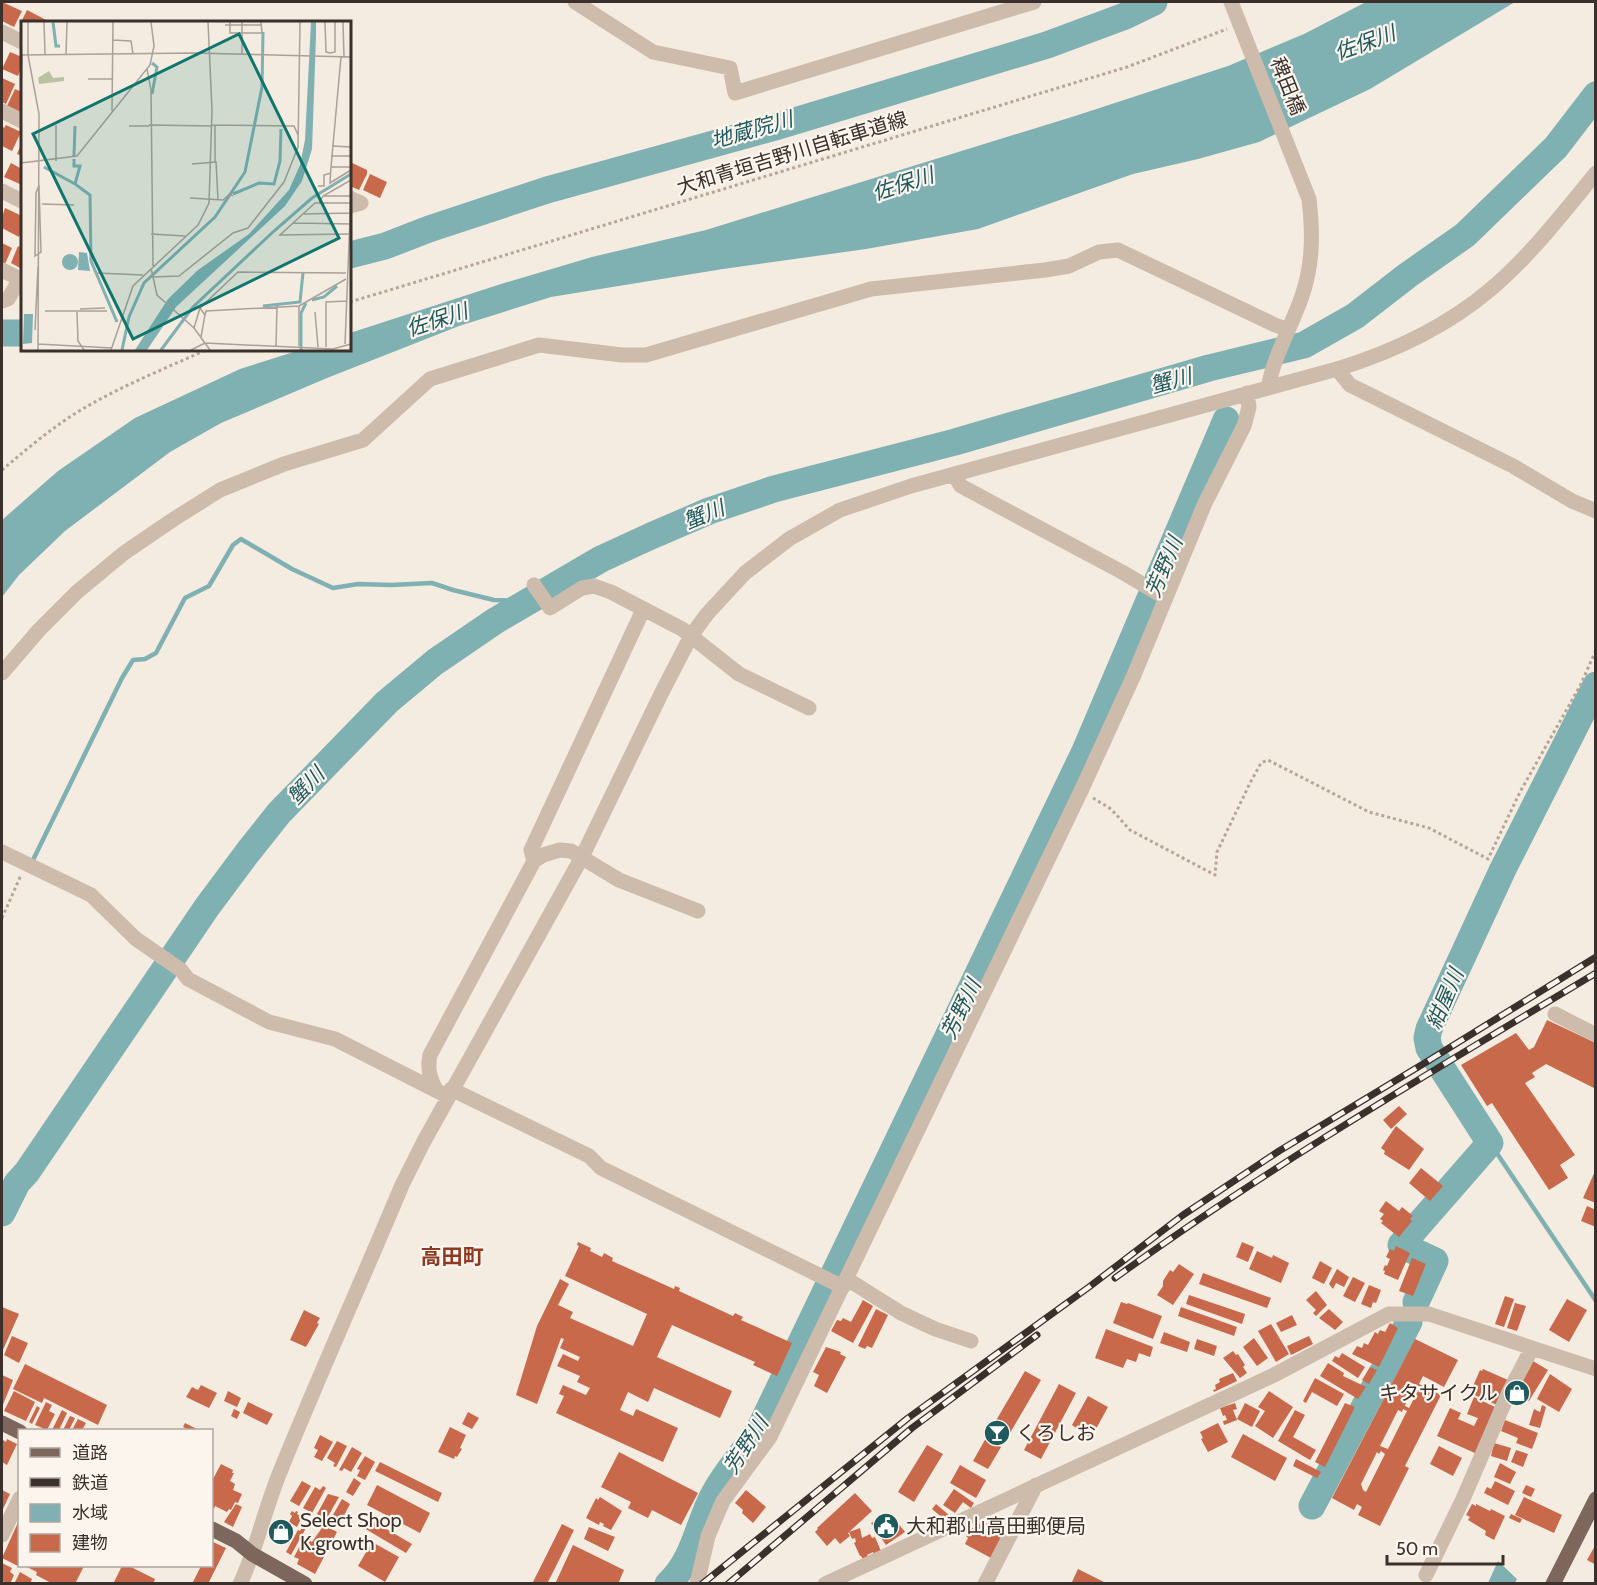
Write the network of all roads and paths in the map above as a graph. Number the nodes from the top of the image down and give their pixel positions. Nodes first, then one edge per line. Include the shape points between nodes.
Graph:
1 (576, 2) edge
2 (1034, 2) edge
3 (1232, 4) edge
4 (1243, 30) junction
5 (2, 32) edge
6 (21, 42) edge
7 (2, 111) edge
8 (21, 120) edge
9 (1596, 172) edge
10 (2, 191) edge
11 (351, 198) edge
12 (21, 200) edge
13 (351, 206) edge
14 (2, 270) edge
15 (21, 280) edge
16 (21, 281) edge
17 (2, 301) edge
18 (351, 302) edge
19 (1287, 330) junction
20 (204, 351) edge
21 (1337, 369) junction
22 (1268, 388) junction
23 (1247, 393) junction
24 (2, 470) edge
25 (954, 475) junction
26 (1596, 511) edge
27 (534, 585) dead end
28 (1166, 598) junction
29 (643, 610) junction
30 (691, 636) junction
31 (1596, 650) edge
32 (2, 673) edge
33 (809, 708) dead end
34 (1081, 791) junction
35 (2, 852) edge
36 (582, 857) junction
37 (534, 861) junction
38 (27, 863) junction
39 (698, 911) dead end
40 (2, 918) edge
41 (1555, 1014) dead end
42 (1596, 1035) edge
43 (445, 1092) junction
44 (845, 1283) junction
45 (971, 1341) dead end
46 (1532, 1348) junction
47 (1596, 1369) edge
48 (2, 1423) edge
49 (18, 1431) edge
50 (1036, 1485) junction
51 (1596, 1499) edge
52 (18, 1502) edge
53 (213, 1530) edge
54 (2, 1535) edge
55 (252, 1554) junction
56 (1426, 1575) dead end
57 (240, 1584) edge
58 (305, 1584) edge
59 (697, 1584) edge
60 (825, 1584) edge
61 (985, 1584) edge
62 (1553, 1584) edge

1 - 2 street via 653,52 730,68 735,93
3 - 4 street, 稗田橋
4 - 18 path, 大和青垣吉野川自転車道線
4 - 19 street, 稗田橋 via 1309,199 1313,232 1310,262 1302,296
5 - 6 street
7 - 8 street
9 - 21 street via 1521,261 1491,289 1416,338
10 - 12 street
11 - 13 street via 361,203
14 - 15 street
16 - 17 street
19 - 22 street, 稗田橋
19 - 32 street via 1118,250 1099,252 1068,266 1045,270 872,289 646,355 539,345 430,378 363,440 284,464 220,490 124,553 39,630
20 - 24 path via 85,408
21 - 22 street
21 - 26 street via 1350,385
22 - 23 street
23 - 25 street
23 - 28 street via 1250,407 1244,426 1205,503
25 - 28 street via 961,486
25 - 30 street via 840,510 789,539 745,573
27 - 29 street via 550,608 582,588 594,586
28 - 34 street
29 - 30 street
29 - 37 street via 531,850
30 - 33 street via 739,674
30 - 36 street
31 - 34 path via 1488,859 1429,828 1369,812 1268,760 1261,763 1217,852 1215,874 1130,830 1111,809
34 - 44 street
35 - 38 street
36 - 37 street via 560,850
36 - 39 street via 619,880
36 - 43 street
37 - 43 street via 430,1055 429,1075
38 - 40 path
38 - 43 street via 91,895 136,939 188,979 269,1022 335,1039
41 - 42 street
43 - 44 street via 590,1156 601,1168 823,1277
43 - 55 street via 284,1461
44 - 45 street via 935,1329
44 - 59 street via 770,1437 723,1501 708,1536
46 - 47 street
46 - 50 street via 1429,1314 1389,1314 1274,1375
46 - 56 street
48 - 49 main road
50 - 60 street
50 - 61 street
51 - 62 main road
52 - 54 street
53 - 55 main road
55 - 57 street
55 - 58 main road

